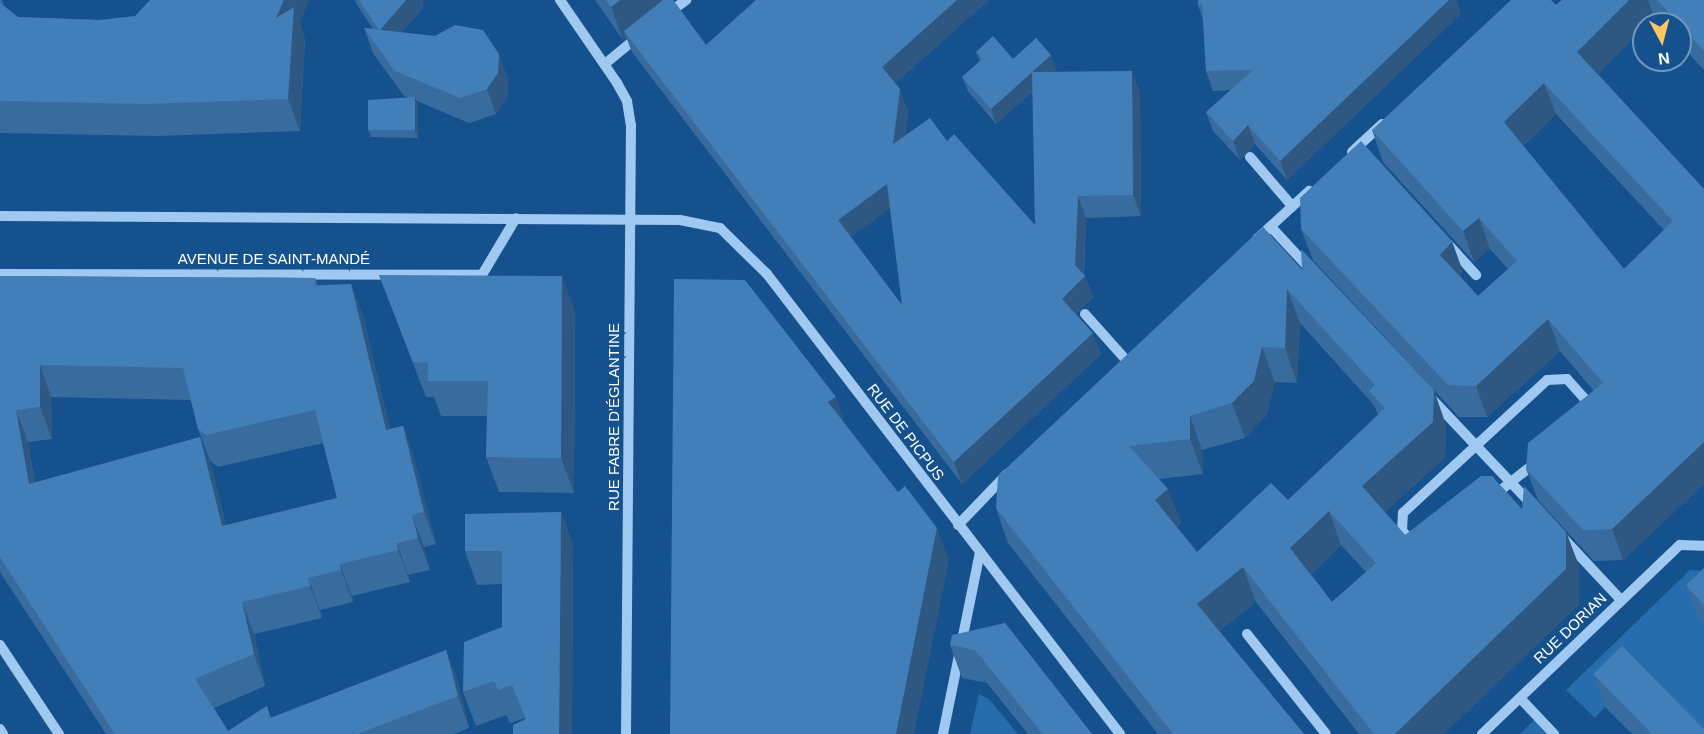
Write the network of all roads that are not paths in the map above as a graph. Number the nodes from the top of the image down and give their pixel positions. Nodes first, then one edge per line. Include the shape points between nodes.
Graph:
1 (560, 0) edge
2 (686, 0) edge
3 (606, 63) junction
4 (1393, 114) edge
5 (1250, 158) dead end
6 (1342, 161) edge
7 (1317, 183) edge
8 (1292, 206) junction
9 (0, 216) edge
10 (516, 218) junction
11 (628, 219) junction
12 (1271, 227) junction
13 (1438, 233) edge
14 (1246, 250) edge
15 (0, 274) edge
16 (1476, 275) dead end
17 (1322, 282) edge
18 (1085, 314) dead end
19 (1127, 361) edge
20 (1419, 385) edge
21 (1476, 446) junction
22 (1014, 467) edge
23 (1510, 482) junction
24 (1541, 515) edge
25 (958, 525) junction
26 (1556, 531) edge
27 (1704, 546) edge
28 (980, 552) junction
29 (1621, 600) junction
30 (1247, 634) dead end
31 (0, 645) edge
32 (1520, 698) junction
33 (0, 729) edge
34 (3, 734) edge
35 (58, 734) edge
36 (627, 734) edge
37 (943, 734) edge
38 (1120, 734) edge
39 (1326, 734) edge
40 (1482, 734) edge
41 (1554, 734) edge

1 - 3 street
2 - 3 street
3 - 11 street, RUE FABRE D'ÉGLANTINE via 627,100 631,125
4 - 6 street via 1362,150
5 - 8 street
7 - 8 street
8 - 12 street
9 - 10 street
10 - 11 street
10 - 15 street, AVENUE DE SAINT-MANDÉ via 482,275
11 - 25 street, RUE DE PICPUS via 680,220 720,228 735,239 767,274
11 - 36 street, RUE FABRE D'ÉGLANTINE
12 - 14 street
12 - 17 street
13 - 16 street
18 - 19 street
20 - 21 street
21 - 23 street
21 - 23 street via 1403,513 1401,531 1416,545 1431,545
21 - 23 street via 1547,380 1567,379 1588,402 1587,422
22 - 25 street
23 - 24 street
25 - 28 street, RUE DE PICPUS
26 - 29 street
27 - 29 street, RUE DORIAN via 1680,544
28 - 37 street
28 - 38 street, RUE DE PICPUS
29 - 32 street, RUE DORIAN
30 - 39 street
31 - 35 street
32 - 40 street, RUE DORIAN
32 - 41 street
33 - 34 street

